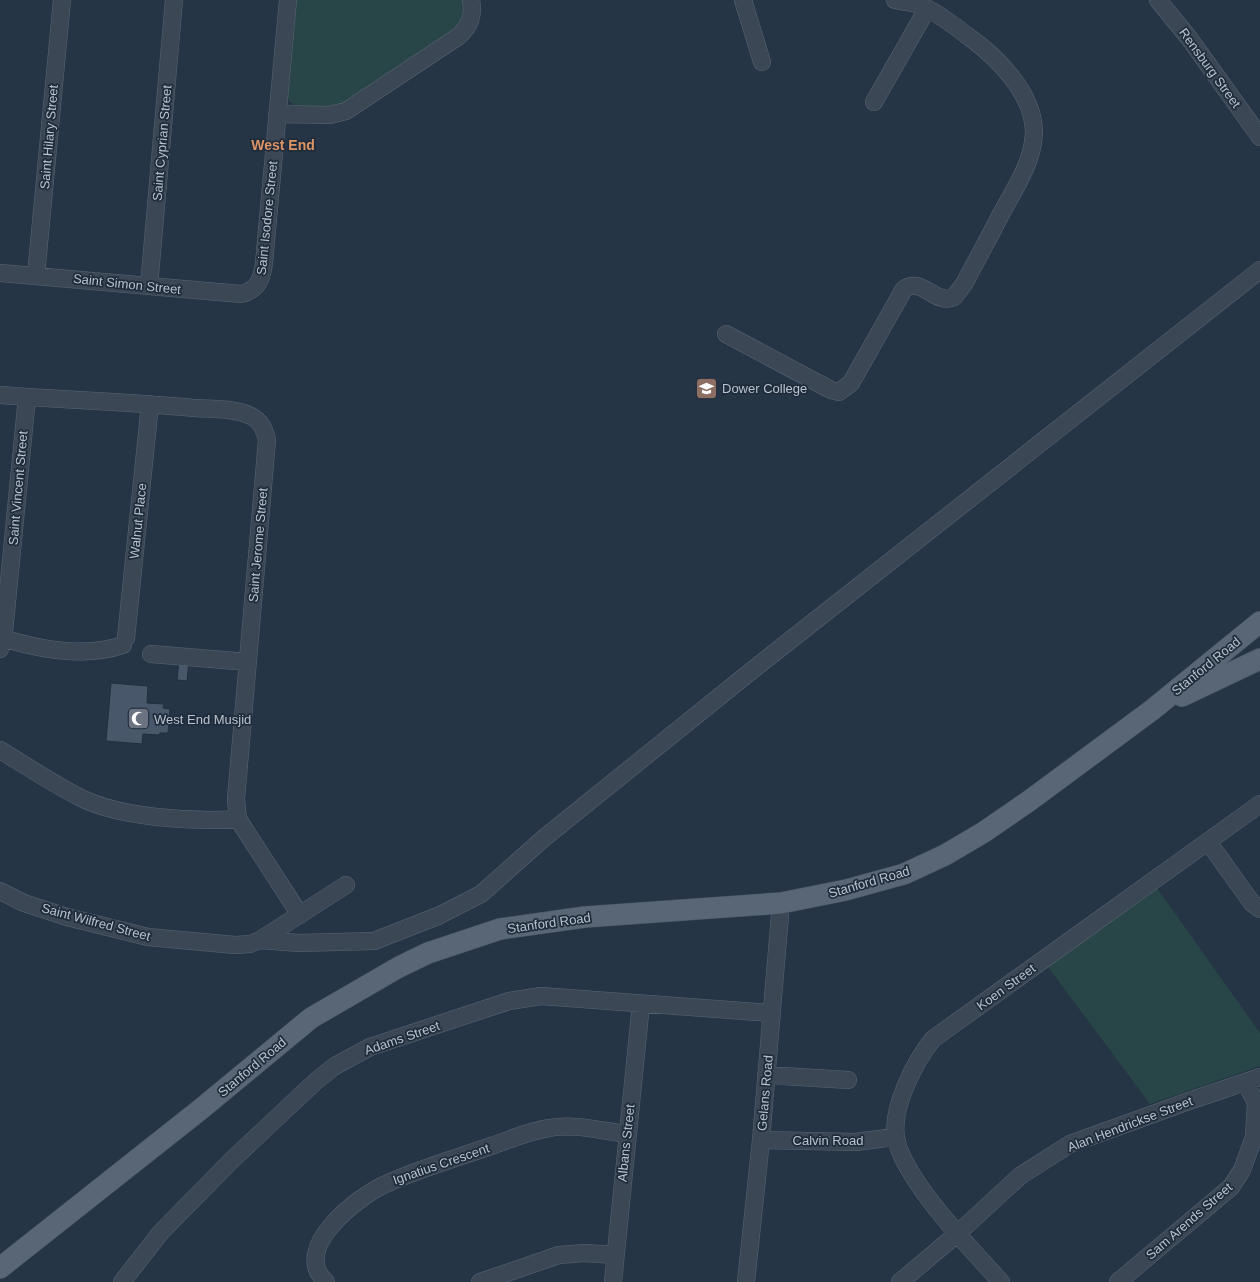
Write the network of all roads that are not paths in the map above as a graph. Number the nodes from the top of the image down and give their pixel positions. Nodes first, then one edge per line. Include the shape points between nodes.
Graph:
1 (62, 0) edge
2 (174, 0) edge
3 (288, 0) edge
4 (471, 0) edge
5 (743, 0) edge
6 (895, 0) edge
7 (1158, 0) edge
8 (927, 9) junction
9 (762, 62) dead end
10 (874, 102) dead end
11 (277, 114) junction
12 (1260, 137) edge
13 (1260, 270) edge
14 (0, 273) edge
15 (36, 275) junction
16 (149, 286) junction
17 (252, 290) joint
18 (726, 334) dead end
19 (0, 395) edge
20 (27, 397) junction
21 (150, 404) junction
22 (1260, 622) edge
23 (2, 643) edge
24 (151, 654) dead end
25 (1260, 659) edge
26 (248, 662) junction
27 (1152, 710) junction
28 (0, 750) edge
29 (1260, 804) edge
30 (238, 819) junction
31 (1209, 842) junction
32 (346, 886) dead end
33 (0, 891) edge
34 (781, 903) junction
35 (1260, 909) edge
36 (300, 915) junction
37 (260, 940) junction
38 (641, 1004) junction
39 (771, 1013) junction
40 (766, 1074) junction
41 (848, 1080) dead end
42 (1253, 1080) edge
43 (627, 1134) junction
44 (895, 1137) junction
45 (761, 1140) junction
46 (958, 1234) junction
47 (615, 1255) junction
48 (0, 1268) edge
49 (122, 1282) edge
50 (326, 1282) edge
51 (480, 1282) edge
52 (613, 1282) edge
53 (746, 1282) edge
54 (900, 1282) edge
55 (1000, 1282) edge
56 (1118, 1282) edge

1 - 15 street, Saint Hilary Street
2 - 16 street, Saint Cyprian Street
3 - 11 street, Saint Isodore Street
4 - 11 street via 473,15 459,36 346,111 330,115
5 - 9 street
6 - 8 street
7 - 12 street, Rensburg Street via 1189,38
8 - 10 street
8 - 18 street via 968,36 1003,67 1017,85 1029,109 1034,133 1031,151 1022,175 964,284 951,298 942,298 915,285 909,285 904,289 851,383 839,392 830,390
11 - 17 street, Saint Isodore Street via 263,270 259,283
13 - 37 street via 750,672 544,838 481,894 438,916 374,941 299,943
14 - 15 street, Saint Simon Street
15 - 16 street, Saint Simon Street
16 - 17 street, Saint Simon Street via 241,294
19 - 20 street, Saint Jerome Street
20 - 21 street, Saint Jerome Street
20 - 23 street, Saint Vincent Street
21 - 23 street, Walnut Place via 124,641 101,650 72,651
21 - 26 street, Saint Jerome Street via 236,412 259,421 265,431 267,440
22 - 27 main road, Stanford Road
24 - 26 street
25 - 27 main road, Stanford Road
26 - 30 street, Saint Jerome Street via 236,799
27 - 34 main road, Stanford Road via 1022,806 945,855 904,874 846,890
28 - 30 street via 80,798 113,809 212,821
29 - 31 street, Koen Street
30 - 36 street, Saint Jerome Street
31 - 35 street via 1252,903
31 - 44 street, Koen Street via 933,1039 921,1054 906,1085
32 - 36 street, Saint Wilfred Street
33 - 37 street, Saint Wilfred Street via 24,903 67,917 148,937 235,945
34 - 39 street, Gelans Road
34 - 48 main road, Stanford Road via 539,922 500,929 428,953 311,1018 201,1110
36 - 37 street, Saint Wilfred Street
38 - 39 street, Adams Street
38 - 43 street, Albans Street
38 - 49 street, Adams Street via 541,996 509,1001 353,1055 316,1081 233,1160 161,1232
39 - 40 street, Gelans Road
40 - 41 street
40 - 45 street, Gelans Road
42 - 46 street, Alan Hendrickse Street via 1070,1144 1020,1176
42 - 56 street, Sam Arends Street via 1256,1126 1250,1153 1231,1187
43 - 47 street, Albans Street
43 - 50 street, Ignatius Crescent via 573,1127 548,1128 387,1183 369,1193 322,1237 316,1248 314,1262 318,1274
44 - 45 street, Calvin Road via 855,1142
44 - 46 street, Koen Street via 902,1157 920,1186
45 - 53 street, Gelans Road
46 - 54 street, Alan Hendrickse Street
46 - 55 street, Koen Street
47 - 51 street via 559,1255
47 - 52 street, Albans Street

